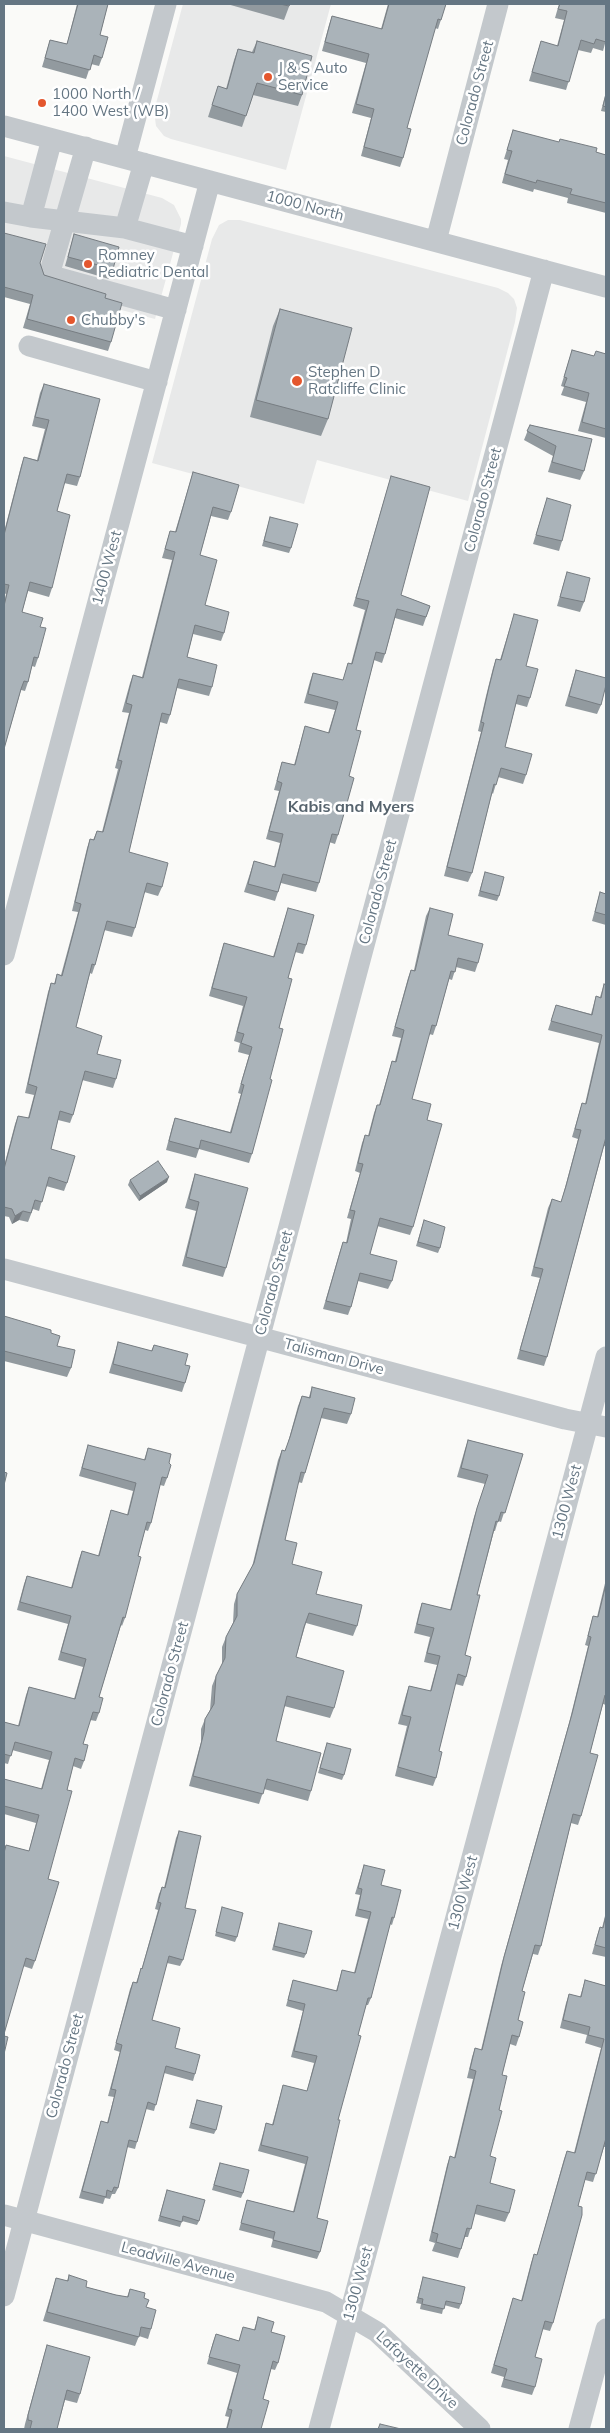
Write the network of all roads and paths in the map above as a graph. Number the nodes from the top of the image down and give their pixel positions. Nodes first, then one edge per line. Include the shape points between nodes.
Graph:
1 (166, 4) edge
2 (498, 4) edge
3 (4, 126) edge
4 (52, 138) junction
5 (86, 148) junction
6 (134, 160) junction
7 (210, 181) junction
8 (4, 212) edge
9 (31, 217) junction
10 (64, 220) junction
11 (125, 228) junction
12 (436, 241) junction
13 (193, 246) junction
14 (544, 270) junction
15 (606, 287) edge
16 (176, 310) junction
17 (30, 346) dead end
18 (156, 382) junction
19 (4, 955) edge
20 (4, 1269) edge
21 (260, 1337) junction
22 (606, 1357) edge
23 (597, 1426) edge
24 (14, 2218) edge
25 (4, 2296) edge
26 (351, 2315) junction
27 (606, 2329) edge
28 (319, 2429) edge
29 (480, 2429) edge
30 (580, 2429) edge

1 - 6 street
2 - 12 street, Colorado Street
3 - 4 street, 1000 North
4 - 5 street, 1000 North
4 - 9 street
5 - 6 street, 1000 North
5 - 10 street
6 - 7 street, 1000 North
6 - 11 street
7 - 12 street, 1000 North
7 - 13 street, 1400 West
8 - 9 street
9 - 10 street
10 - 11 street
10 - 16 street via 49,275
11 - 13 street
12 - 14 street, 1000 North
13 - 16 street, 1400 West
14 - 15 street, 1000 North
14 - 21 street, Colorado Street
16 - 18 street, 1400 West
17 - 18 street
18 - 19 street, 1400 West
20 - 21 street, Talisman Drive
21 - 23 street, Talisman Drive
21 - 24 street, Colorado Street
22 - 23 street, 1300 West
23 - 26 street, 1300 West
24 - 25 street, Colorado Street
24 - 26 street, Leadville Avenue via 317,2299
26 - 28 street, 1300 West
26 - 29 street, Lafayette Drive via 377,2332
27 - 30 street

